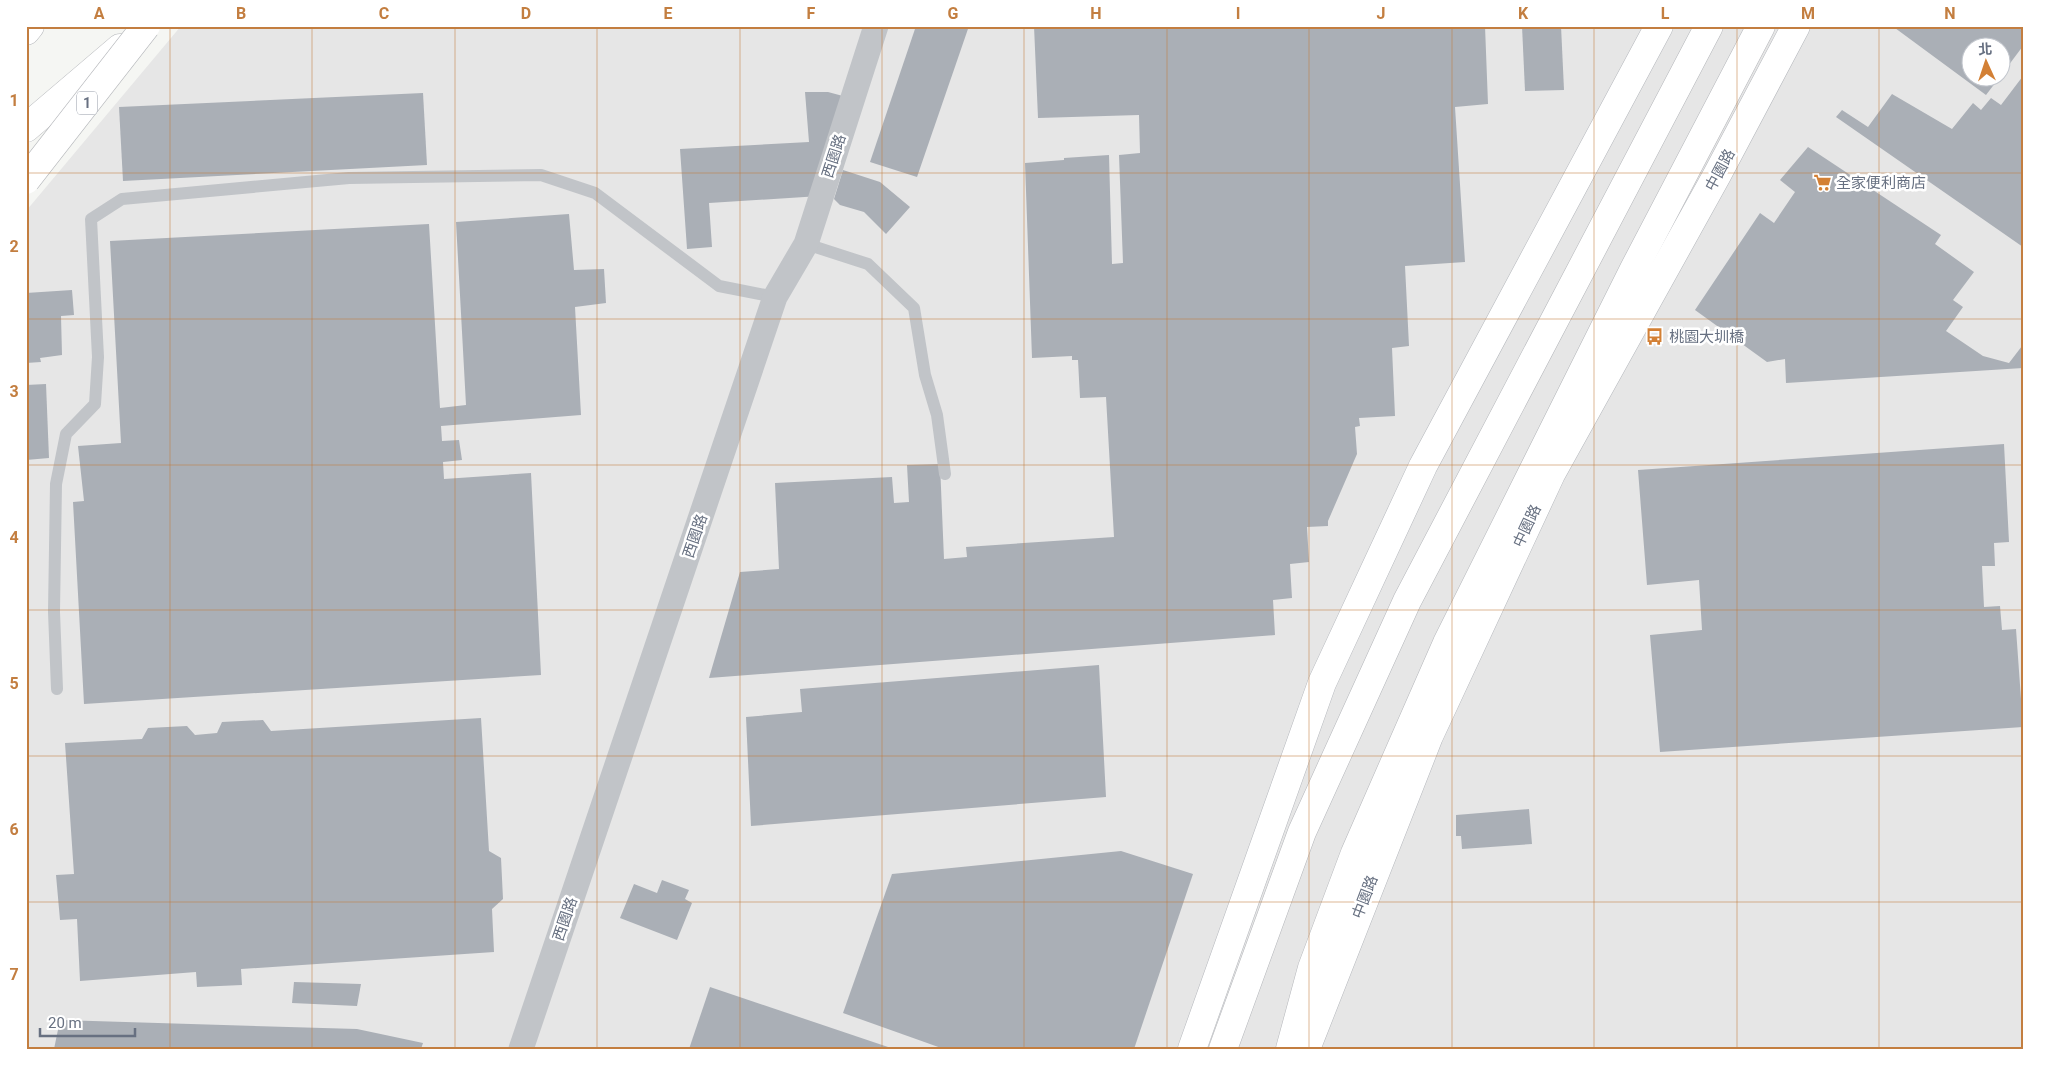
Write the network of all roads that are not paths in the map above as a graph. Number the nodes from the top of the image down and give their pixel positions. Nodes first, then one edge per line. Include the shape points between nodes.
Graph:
1 (30, 26) edge
2 (147, 26) edge
3 (876, 26) edge
4 (1659, 26) edge
5 (1709, 26) edge
6 (1761, 26) edge
7 (1796, 26) edge
8 (26, 31) edge
9 (26, 128) edge
10 (26, 180) edge
11 (806, 244) junction
12 (775, 297) junction
13 (945, 474) dead end
14 (57, 689) dead end
15 (521, 1049) edge
16 (1192, 1049) edge
17 (1223, 1049) edge
18 (1290, 1049) edge
19 (1306, 1049) edge

1 - 8 main road
2 - 9 main road
2 - 10 main road, 1, bridge
3 - 11 street, 西園路
4 - 16 main road via 1422,466 1322,683
5 - 17 main road via 1407,601 1302,832
6 - 18 main road via 1634,269 1447,643 1355,853 1312,968
7 - 19 main road, 中園路 via 1552,474 1428,736
11 - 12 street, 西園路
11 - 13 lane via 868,264 914,308 925,376 937,415
12 - 14 lane via 719,286 595,193 541,175 349,178 122,199 91,219 98,357 96,404 66,434 56,484 54,612
12 - 15 street, 西園路

